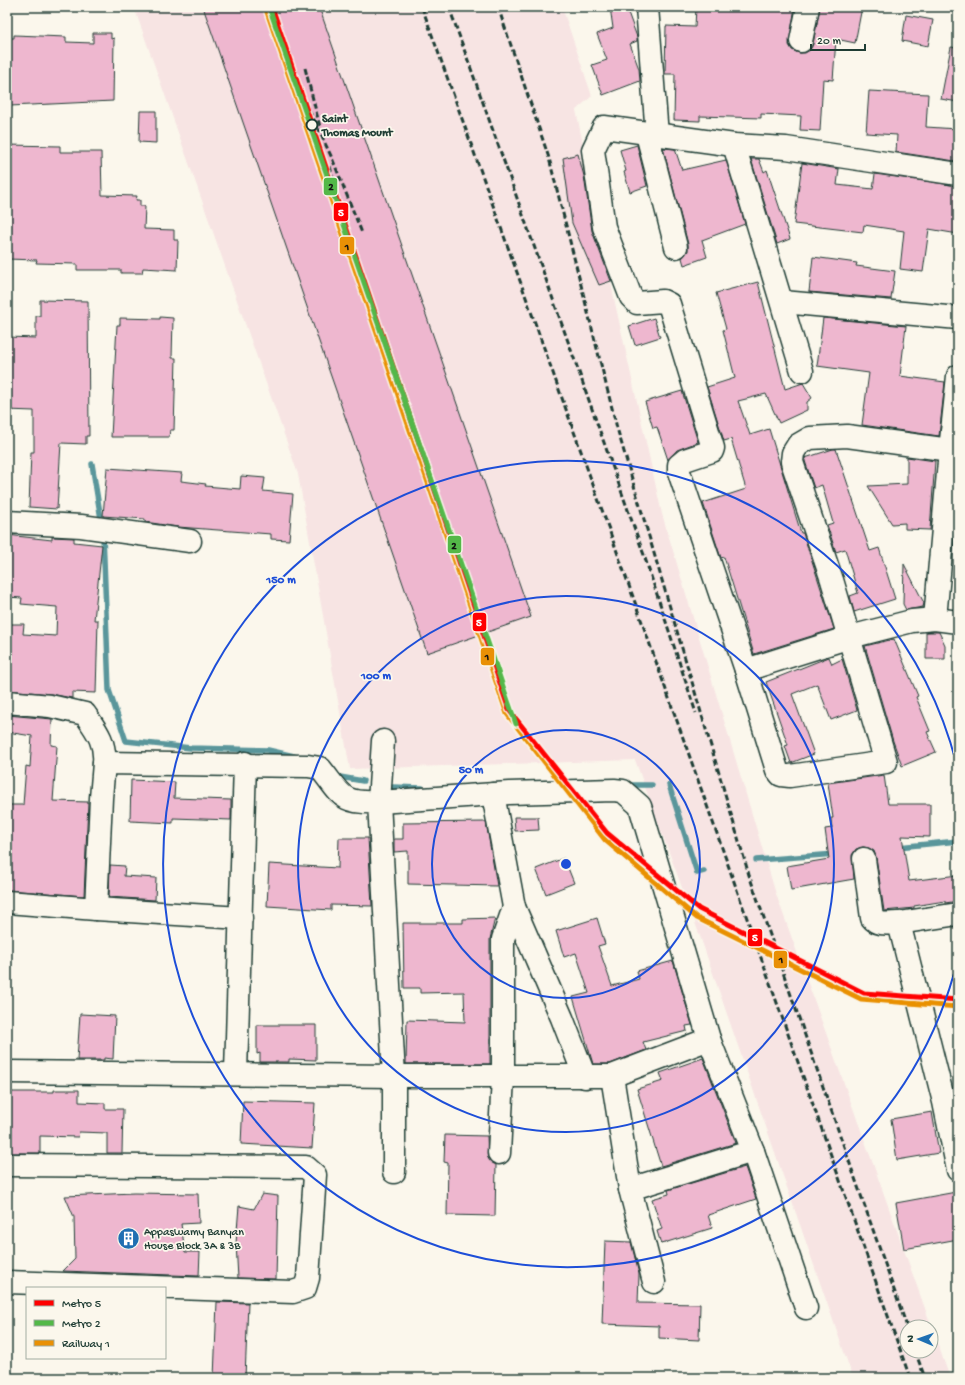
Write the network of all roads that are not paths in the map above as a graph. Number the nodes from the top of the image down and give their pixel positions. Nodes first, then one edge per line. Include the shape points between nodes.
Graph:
1 (648, 7) edge
2 (808, 7) edge
3 (801, 41) dead end
4 (652, 135) junction
5 (734, 145) junction
6 (958, 174) edge
7 (676, 247) dead end
8 (782, 302) junction
9 (958, 318) edge
10 (802, 371) dead end
11 (958, 376) edge
12 (950, 450) junction
13 (7, 522) edge
14 (190, 541) dead end
15 (935, 619) junction
16 (958, 622) edge
17 (850, 637) junction
18 (746, 670) junction
19 (7, 702) edge
20 (383, 741) dead end
21 (104, 763) junction
22 (245, 763) junction
23 (493, 794) junction
24 (379, 802) junction
25 (864, 859) dead end
26 (7, 902) edge
27 (514, 907) junction
28 (96, 909) junction
29 (958, 914) edge
30 (241, 918) junction
31 (899, 922) junction
32 (709, 1039) junction
33 (7, 1072) edge
34 (236, 1073) junction
35 (394, 1076) junction
36 (503, 1076) junction
37 (612, 1076) junction
38 (585, 1077) junction
39 (951, 1101) edge
40 (754, 1151) junction
41 (499, 1153) dead end
42 (7, 1165) edge
43 (958, 1170) edge
44 (394, 1172) dead end
45 (630, 1189) junction
46 (7, 1282) edge
47 (654, 1282) dead end
48 (150, 1287) edge
49 (166, 1288) edge
50 (806, 1308) dead end

1 - 4 street
2 - 3 street
4 - 5 street
4 - 7 street
4 - 18 street via 604,127 598,138 593,150 604,227 631,297 637,302 663,301 669,304 713,448 712,451 685,460 679,465 679,472
5 - 6 street via 786,148
5 - 8 street
8 - 9 street
8 - 10 street
11 - 12 street
12 - 15 street
12 - 17 street via 847,436 810,438 798,445 793,452 792,462
13 - 14 street via 81,526
15 - 16 street
15 - 17 street via 912,621
17 - 18 street
17 - 18 street via 886,762 790,776 781,775
19 - 21 street via 50,706 85,714 101,738 105,754
20 - 24 street
21 - 22 street
21 - 28 street
22 - 24 street via 320,768 342,797 361,803
22 - 30 street
23 - 24 street
23 - 27 street
23 - 32 street via 614,790 623,791 640,806
24 - 35 street
25 - 31 street via 872,918 882,924
26 - 28 street
27 - 36 street via 503,939
27 - 38 street
28 - 30 street
29 - 31 street
30 - 34 street
31 - 39 street
32 - 37 street
32 - 40 street
33 - 34 street
34 - 35 street
35 - 36 street
35 - 44 street
36 - 38 street
36 - 41 street
37 - 38 street
37 - 45 street
39 - 43 street
40 - 45 street
40 - 50 street
42 - 49 street via 306,1167 315,1175 308,1278 305,1288 293,1292
45 - 47 street
46 - 48 street

